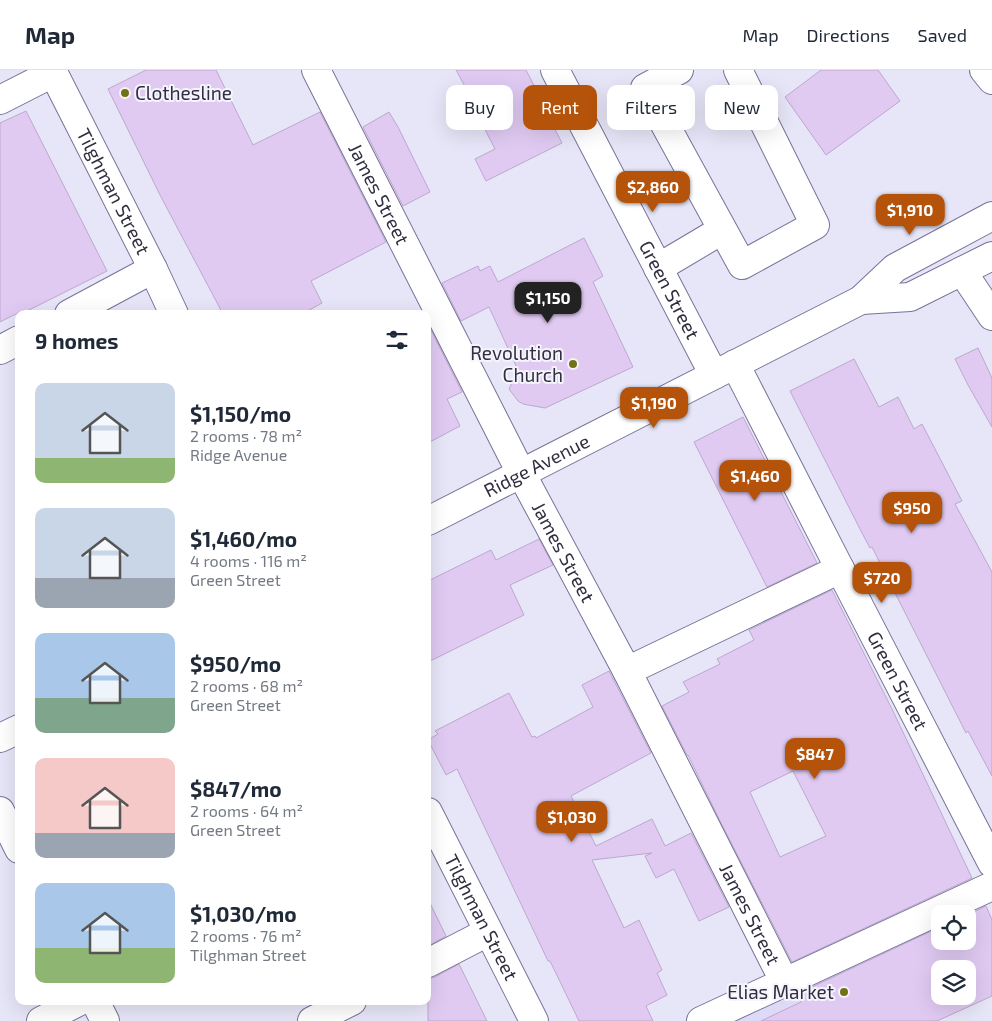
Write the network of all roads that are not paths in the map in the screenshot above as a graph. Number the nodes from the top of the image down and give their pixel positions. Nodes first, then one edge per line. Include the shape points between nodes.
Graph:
1 (316, 70) edge
2 (555, 70) edge
3 (679, 70) edge
4 (738, 70) edge
5 (984, 70) edge
6 (52, 71) edge
7 (992, 80) edge
8 (0, 100) edge
9 (992, 216) edge
10 (722, 230) junction
11 (992, 256) edge
12 (658, 268) junction
13 (153, 269) junction
14 (962, 271) junction
15 (862, 300) junction
16 (76, 310) edge
17 (172, 310) edge
18 (992, 316) edge
19 (15, 342) edge
20 (0, 350) edge
21 (724, 370) junction
22 (521, 473) junction
23 (431, 519) edge
24 (840, 569) junction
25 (627, 671) junction
26 (15, 731) edge
27 (0, 738) edge
28 (0, 811) edge
29 (431, 818) edge
30 (15, 837) edge
31 (992, 863) edge
32 (992, 886) edge
33 (488, 932) junction
34 (431, 961) edge
35 (786, 983) junction
36 (72, 1005) edge
37 (97, 1005) edge
38 (344, 1005) edge
39 (41, 1021) edge
40 (105, 1021) edge
41 (312, 1021) edge
42 (534, 1021) edge
43 (701, 1021) edge

1 - 22 street, James Street
2 - 12 street, Green Street
3 - 10 street via 645,88
4 - 10 street via 815,225 742,265
5 - 7 street
6 - 8 street
6 - 13 street, Tilghman Street
9 - 15 street, Ridge Avenue via 894,268
10 - 12 street
11 - 14 street, Ridge Avenue
12 - 21 street, Green Street
13 - 16 street
13 - 17 street, Tilghman Street
14 - 15 street, Ridge Avenue via 910,297
14 - 18 street
15 - 21 street, Ridge Avenue
19 - 20 street
21 - 22 street, Ridge Avenue
21 - 24 street, Green Street
22 - 23 street, Ridge Avenue
22 - 25 street, James Street
24 - 25 street
24 - 31 street, Green Street
25 - 35 street, James Street
26 - 27 street
28 - 30 street
29 - 33 street, Tilghman Street
32 - 35 street
33 - 34 street
33 - 42 street, Tilghman Street
35 - 43 street
36 - 39 street
37 - 40 street
38 - 41 street

